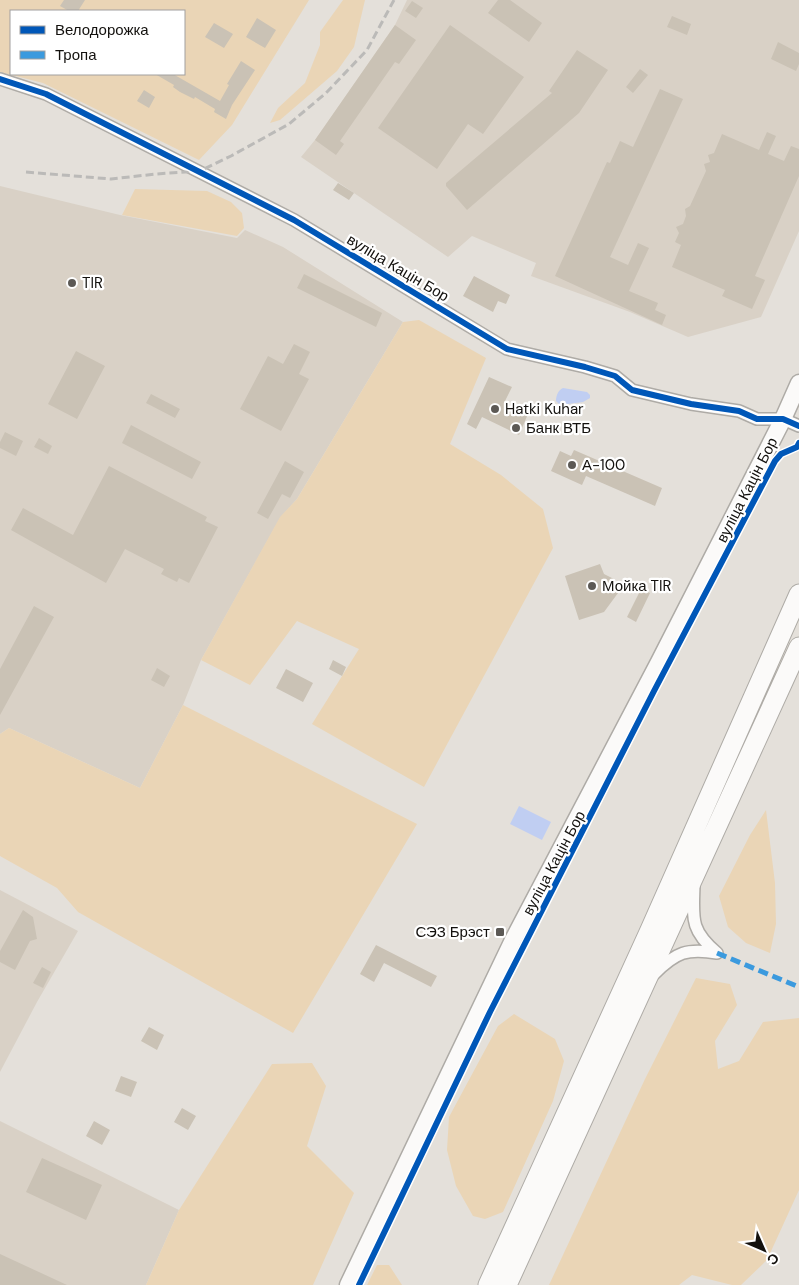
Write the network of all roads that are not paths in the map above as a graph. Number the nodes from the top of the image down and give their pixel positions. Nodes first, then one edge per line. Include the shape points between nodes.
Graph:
1 (0, 79) edge
2 (799, 383) edge
3 (783, 419) junction
4 (799, 426) edge
5 (799, 594) edge
6 (799, 647) edge
7 (695, 874) junction
8 (644, 984) junction
9 (348, 1285) edge
10 (488, 1285) edge
11 (507, 1285) edge

1 - 3 street, вуліца Кацін Бор via 46,94 294,220 507,349 616,376 632,390 739,411 757,419
2 - 3 main road, вуліца Кацін Бор
3 - 4 street, вуліца Кацін Бор
3 - 9 main road, вуліца Кацін Бор via 513,940
5 - 10 highway
6 - 7 highway
7 - 8 highway
7 - 8 street via 694,917 698,932 717,953 699,950 677,955
8 - 11 highway

